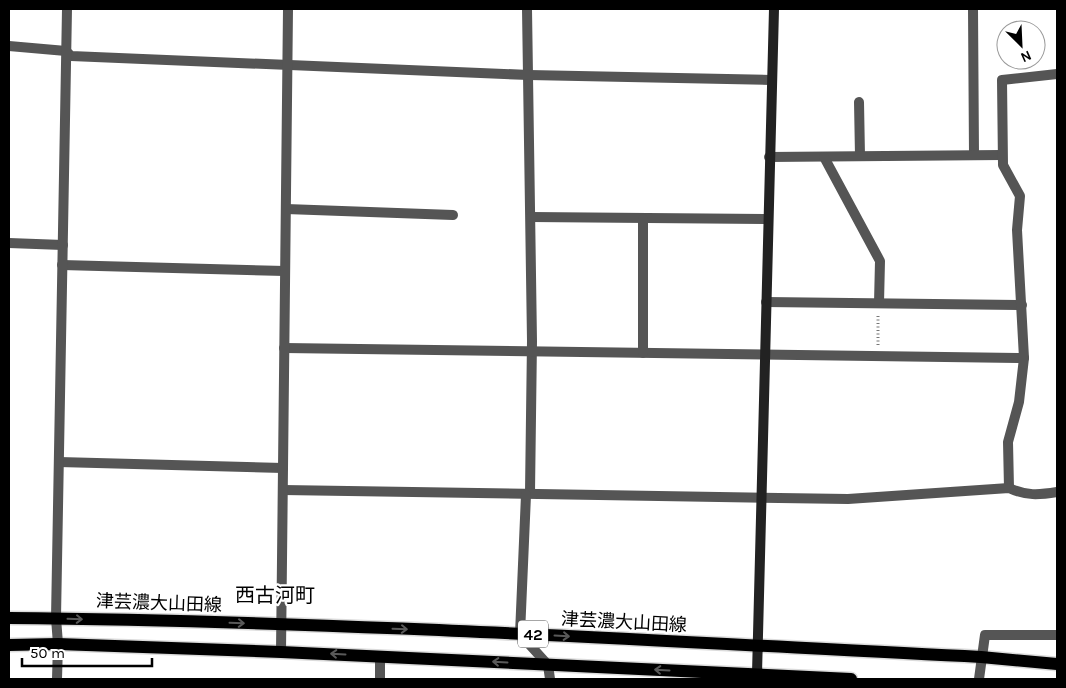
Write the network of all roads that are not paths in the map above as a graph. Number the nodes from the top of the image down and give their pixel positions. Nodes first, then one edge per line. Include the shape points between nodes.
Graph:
1 (67, 9) edge
2 (288, 9) edge
3 (527, 9) edge
4 (774, 9) edge
5 (973, 9) edge
6 (9, 46) edge
7 (66, 51) junction
8 (288, 65) junction
9 (1057, 74) edge
10 (528, 75) junction
11 (771, 80) junction
12 (859, 102) dead end
13 (974, 155) junction
14 (1002, 155) junction
15 (824, 156) junction
16 (860, 156) junction
17 (769, 157) junction
18 (286, 209) junction
19 (453, 214) dead end
20 (531, 217) junction
21 (768, 218) junction
22 (643, 219) junction
23 (9, 244) edge
24 (63, 245) junction
25 (62, 265) junction
26 (285, 271) junction
27 (766, 302) junction
28 (879, 303) junction
29 (1022, 305) junction
30 (284, 348) junction
31 (531, 351) junction
32 (643, 353) junction
33 (764, 354) junction
34 (1024, 358) junction
35 (59, 462) junction
36 (283, 468) junction
37 (1009, 488) junction
38 (283, 490) junction
39 (1057, 492) edge
40 (528, 493) junction
41 (761, 497) junction
42 (9, 618) edge
43 (56, 618) junction
44 (281, 624) junction
45 (520, 634) junction
46 (1057, 635) edge
47 (58, 644) junction
48 (9, 645) edge
49 (758, 646) junction
50 (281, 652) junction
51 (380, 656) junction
52 (981, 657) junction
53 (1057, 664) edge
54 (548, 665) junction
55 (757, 677) edge
56 (57, 679) edge
57 (380, 679) edge
58 (550, 679) edge
59 (851, 679) edge
60 (979, 679) edge

1 - 7 street
2 - 8 street
3 - 10 street
4 - 11 street
5 - 13 street
6 - 7 street
7 - 8 street via 71,56
7 - 24 street
8 - 10 street
8 - 18 street
9 - 14 street via 1002,80
10 - 11 street
10 - 20 street
11 - 17 street
12 - 16 street
13 - 14 street
13 - 16 street
14 - 29 street via 1003,165 1020,196 1017,230
15 - 16 street
15 - 17 street
15 - 28 street via 880,261
17 - 21 street
18 - 19 street
18 - 26 street
20 - 22 street
20 - 31 street
21 - 22 street
21 - 27 street
22 - 32 street
23 - 24 street
24 - 25 street
25 - 26 street
25 - 35 street
26 - 30 street
27 - 28 street
27 - 33 street
28 - 29 street
29 - 34 street
30 - 31 street
30 - 36 street
31 - 32 street
31 - 40 street
32 - 33 street
33 - 34 street
33 - 41 street
34 - 37 street via 1019,402 1008,442
35 - 36 street
35 - 43 street
36 - 38 street
37 - 39 street via 1038,496
37 - 41 street via 848,498
38 - 40 street
38 - 44 street
40 - 41 street
40 - 45 street
41 - 49 street
42 - 43 main road, 津芸濃大山田線 / 42
43 -> 44 main road, 津芸濃大山田線 / 42
43 - 47 street
44 -> 45 main road, 津芸濃大山田線 / 42
44 - 50 street
45 -> 49 main road, 津芸濃大山田線 / 42
45 - 54 street
46 - 52 street via 985,635
47 - 48 main road, 42
47 - 50 main road, 42
47 - 56 street
49 - 52 main road, 津芸濃大山田線 / 42
49 - 55 street
51 -> 50 main road, 42
54 -> 51 main road, 42
51 - 57 street
52 - 53 main road, 津芸濃大山田線 / 42
52 - 60 street
55 -> 54 main road, 42
54 - 58 street
55 - 59 main road, 42

